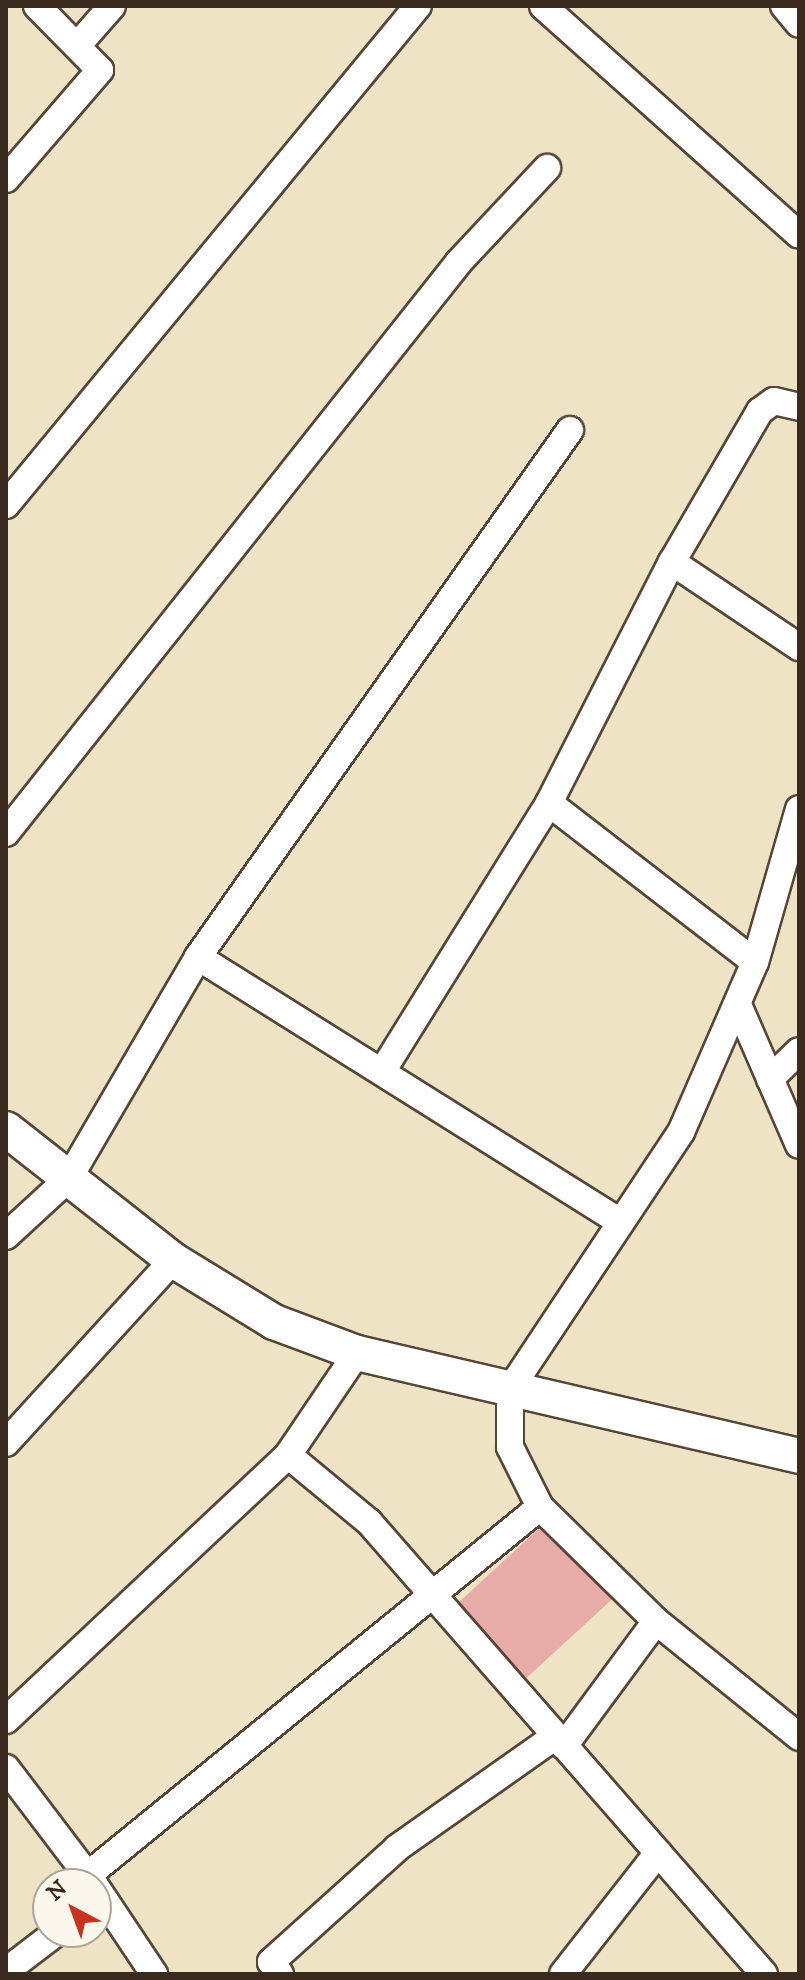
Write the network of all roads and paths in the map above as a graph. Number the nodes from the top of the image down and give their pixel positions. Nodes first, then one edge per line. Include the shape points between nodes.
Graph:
1 (37, 6) edge
2 (112, 6) edge
3 (418, 6) edge
4 (543, 6) edge
5 (784, 6) edge
6 (799, 24) edge
7 (77, 46) junction
8 (547, 168) dead end
9 (6, 179) edge
10 (799, 235) edge
11 (799, 407) edge
12 (570, 430) dead end
13 (6, 505) edge
14 (672, 562) junction
15 (799, 647) edge
16 (549, 803) junction
17 (799, 809) edge
18 (6, 833) edge
19 (198, 957) junction
20 (755, 962) junction
21 (739, 1007) junction
22 (799, 1051) edge
23 (383, 1070) junction
24 (770, 1079) junction
25 (6, 1129) edge
26 (799, 1145) edge
27 (69, 1178) junction
28 (621, 1222) junction
29 (6, 1236) edge
30 (173, 1260) junction
31 (357, 1353) junction
32 (510, 1389) junction
33 (6, 1443) edge
34 (288, 1455) junction
35 (799, 1456) edge
36 (540, 1507) junction
37 (432, 1595) junction
38 (656, 1621) junction
39 (6, 1720) edge
40 (799, 1737) edge
41 (560, 1741) junction
42 (6, 1768) edge
43 (658, 1853) junction
44 (80, 1868) edge
45 (112, 1875) edge
46 (112, 1912) edge
47 (36, 1948) edge
48 (6, 1971) edge
49 (154, 1974) edge
50 (280, 1974) edge
51 (563, 1974) edge
52 (764, 1974) edge

1 - 7 street
2 - 7 street
3 - 13 street
4 - 10 street
5 - 6 street
7 - 9 street via 100,70
8 - 18 street via 459,262
11 - 14 street via 774,401 760,411
12 - 19 street
14 - 15 street
14 - 16 street
16 - 20 street
16 - 23 street
17 - 20 street
19 - 23 street
19 - 27 street
20 - 21 street
21 - 24 street
21 - 28 street via 681,1132
22 - 24 street
23 - 28 street
24 - 26 street
25 - 27 street
27 - 29 street
27 - 30 street
28 - 32 street
30 - 31 street via 274,1322
30 - 33 street
31 - 32 street
31 - 34 street
32 - 35 street
32 - 36 street via 510,1447
34 - 37 street via 369,1522
34 - 39 street
36 - 37 street
36 - 38 street
37 - 41 street
37 - 45 street
38 - 40 street
38 - 41 street
41 - 43 street
41 - 50 street via 397,1848 271,1962
42 - 44 street
43 - 51 street
43 - 52 street
46 - 49 street
47 - 48 street

